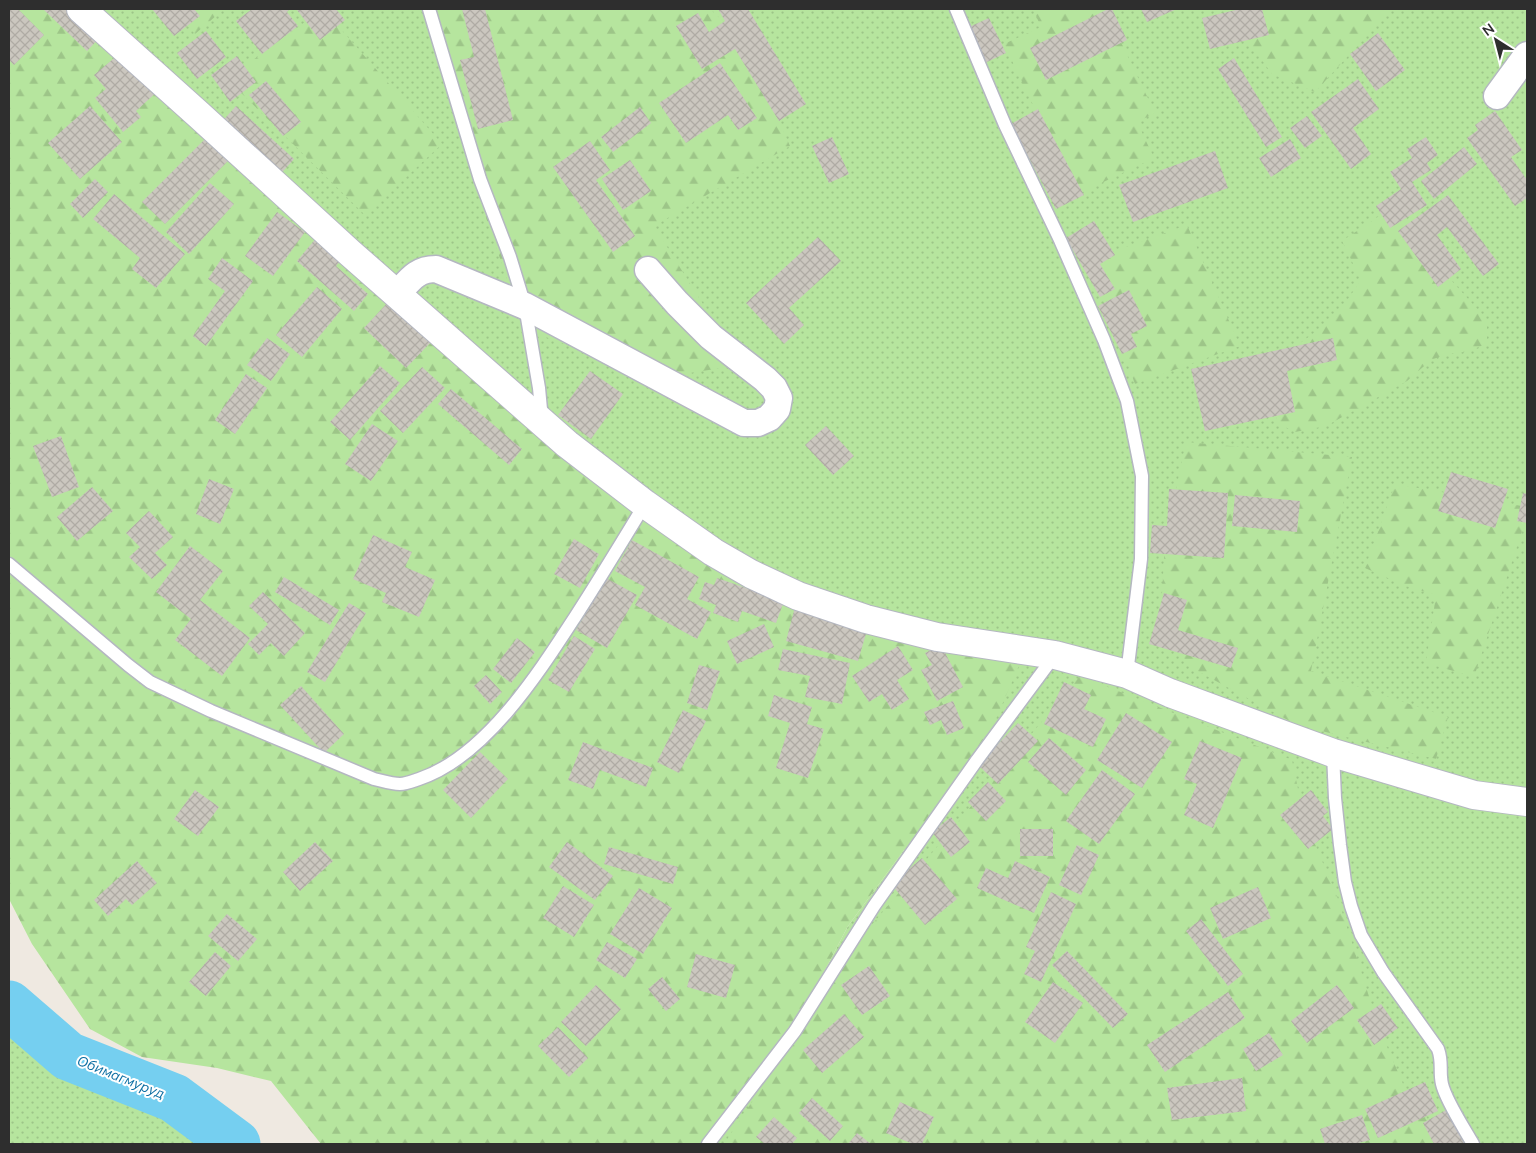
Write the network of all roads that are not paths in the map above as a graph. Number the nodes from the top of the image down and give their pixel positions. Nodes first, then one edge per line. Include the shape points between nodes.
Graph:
1 (81, 9) edge
2 (429, 9) edge
3 (956, 9) edge
4 (1527, 54) edge
5 (1497, 96) dead end
6 (648, 270) dead end
7 (397, 294) junction
8 (525, 306) junction
9 (543, 422) junction
10 (646, 504) junction
11 (9, 564) edge
12 (1055, 655) junction
13 (1127, 674) junction
14 (1333, 753) junction
15 (1527, 802) edge
16 (708, 1144) edge
17 (1472, 1144) edge

1 - 7 street
2 - 8 lane via 480,179
3 - 13 lane via 1005,125 1104,340 1127,401 1142,476 1141,559
4 - 5 street
6 - 8 street via 711,337 774,388 779,398 777,409 768,418 758,423 744,422
7 - 8 street via 414,275 436,269
7 - 9 street
8 - 9 lane
9 - 10 street
10 - 11 lane via 560,640 520,696 482,739 459,758 431,775 401,784 374,778 211,711 150,682
10 - 12 street via 713,552 798,596 866,619 937,637
12 - 13 street
12 - 16 lane via 874,906 795,1031
13 - 14 street
14 - 15 street via 1474,794
14 - 17 lane via 1344,882 1361,935 1383,972 1438,1048 1442,1084

